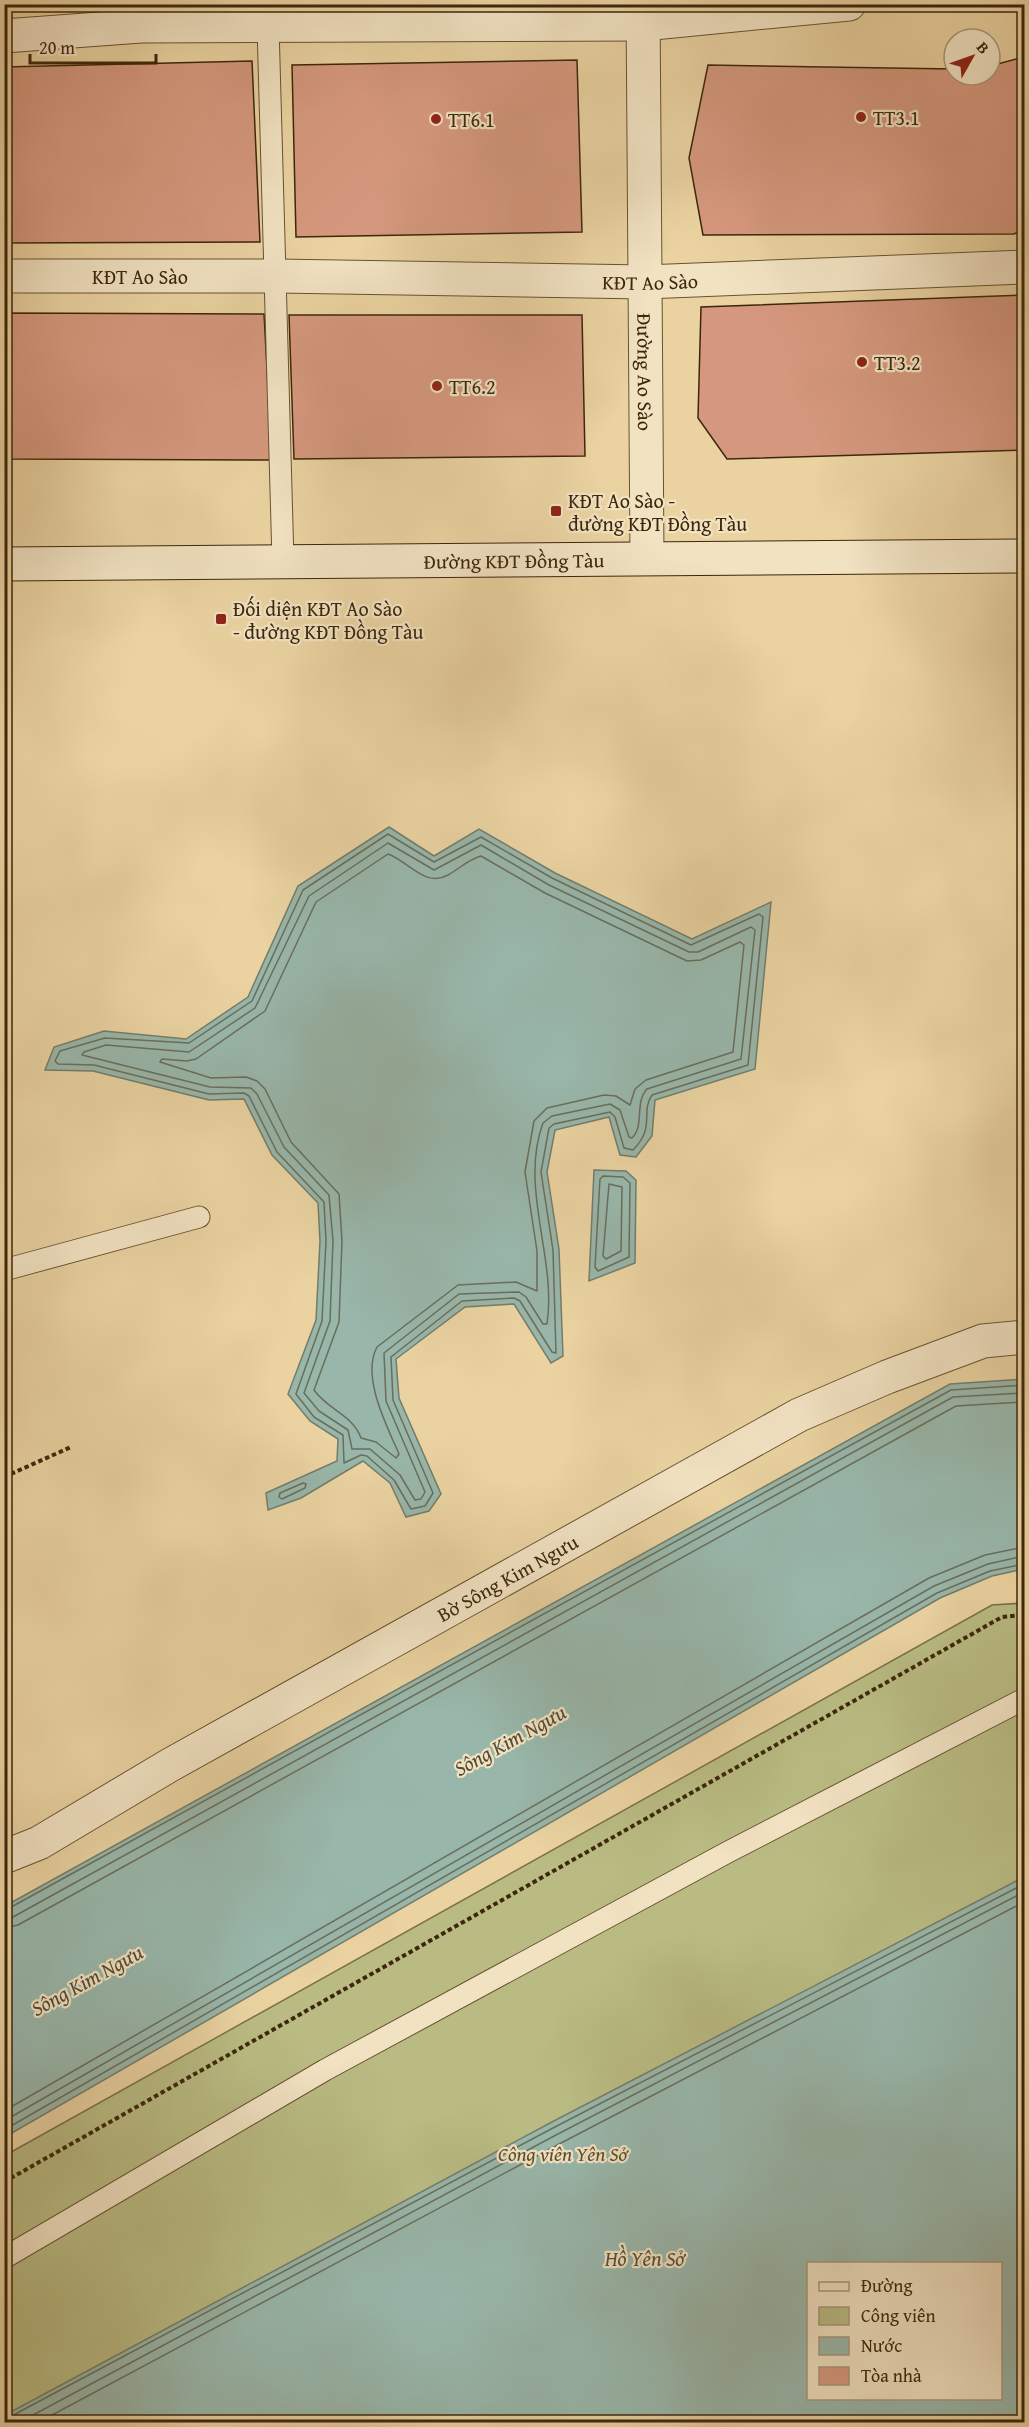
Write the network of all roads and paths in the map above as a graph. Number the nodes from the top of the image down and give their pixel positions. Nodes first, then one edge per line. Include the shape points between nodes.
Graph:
1 (849, 4) edge
2 (643, 14) edge
3 (141, 15) edge
4 (378, 16) edge
5 (268, 26) junction
6 (4, 36) edge
7 (1024, 267) edge
8 (4, 276) edge
9 (277, 276) junction
10 (645, 282) junction
11 (1024, 556) edge
12 (647, 557) junction
13 (283, 561) junction
14 (4, 564) edge
15 (199, 1217) dead end
16 (4, 1270) edge
17 (1024, 1336) edge
18 (71, 1447) dead end
19 (4, 1477) edge
20 (1024, 1615) edge
21 (1024, 1699) edge
22 (4, 1857) edge
23 (4, 2182) edge
24 (4, 2258) edge

1 - 2 street
2 - 4 street
2 - 10 street, Đường Ao Sào
3 - 5 street
3 - 6 street
4 - 5 street
5 - 9 lane
7 - 10 street, KĐT Ao Sào
8 - 9 street, KĐT Ao Sào
9 - 10 street, KĐT Ao Sào
9 - 13 lane
10 - 12 street, Đường Ao Sào
11 - 12 street, Đường KĐT Đồng Tàu
12 - 13 street, Đường KĐT Đồng Tàu
13 - 14 street, Đường KĐT Đồng Tàu
15 - 16 lane
17 - 22 street, Bờ Sông Kim Ngưu via 982,1341 799,1415 170,1765 39,1843
18 - 19 path
20 - 23 path via 1002,1617
21 - 24 lane via 728,1852 325,2070

